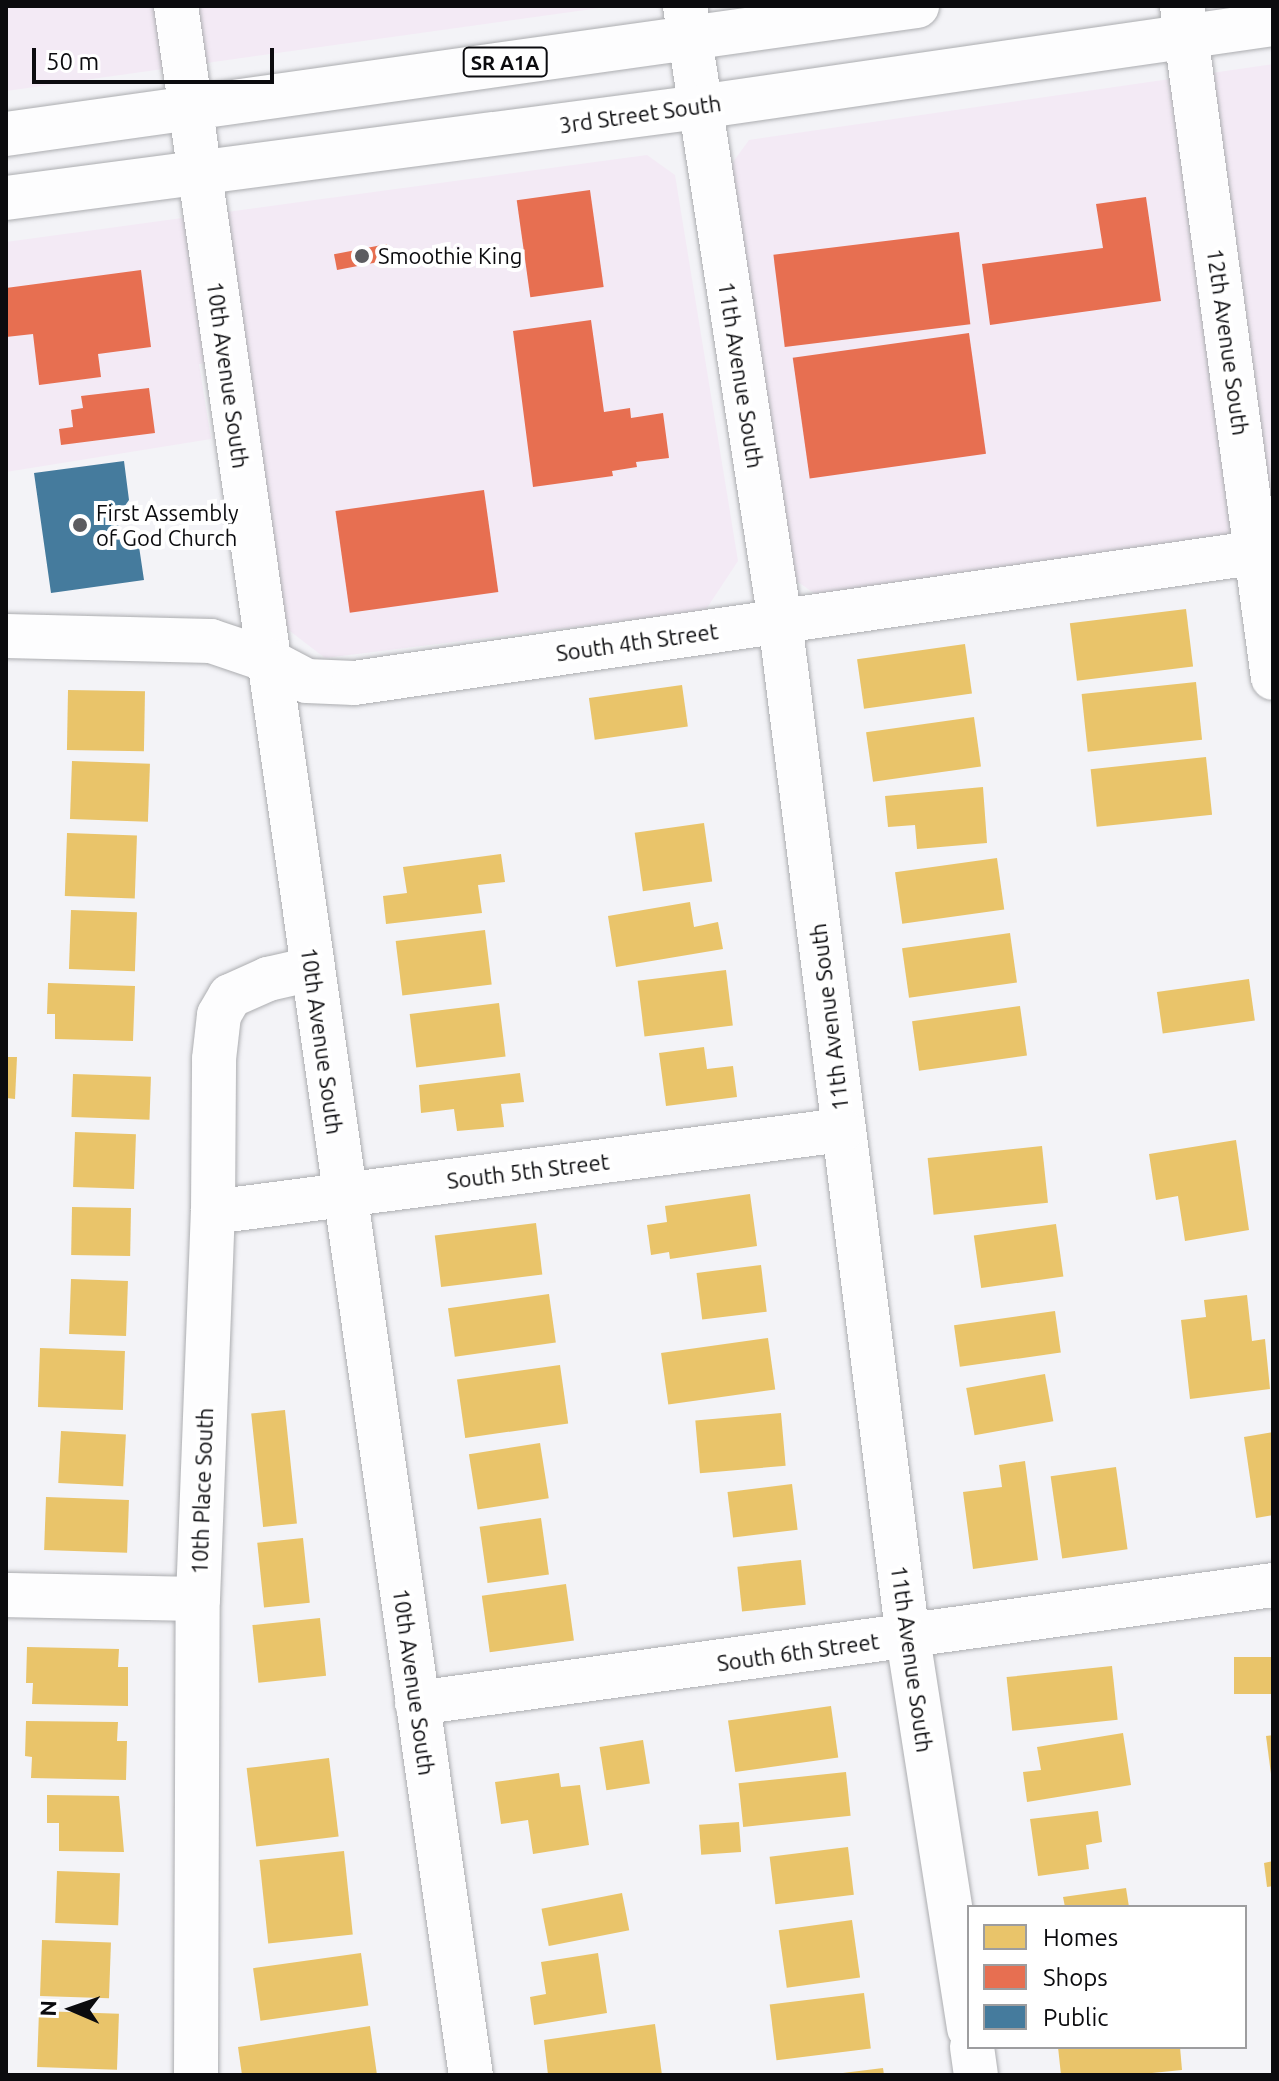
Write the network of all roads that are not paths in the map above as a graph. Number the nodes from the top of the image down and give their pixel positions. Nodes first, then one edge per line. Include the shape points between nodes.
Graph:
1 (176, 6) edge
2 (917, 6) edge
3 (1184, 21) edge
4 (687, 22) edge
5 (1273, 24) edge
6 (699, 107) junction
7 (191, 109) junction
8 (6, 134) edge
9 (201, 171) junction
10 (6, 198) edge
11 (1264, 552) edge
12 (780, 621) junction
13 (6, 636) edge
14 (267, 660) junction
15 (1273, 678) edge
16 (312, 969) junction
17 (842, 1130) junction
18 (344, 1195) junction
19 (213, 1212) junction
20 (1273, 1585) edge
21 (6, 1595) edge
22 (198, 1599) junction
23 (908, 1638) junction
24 (417, 1703) junction
25 (967, 2015) edge
26 (972, 2049) edge
27 (196, 2075) edge
28 (471, 2075) edge
29 (976, 2075) edge

1 - 7 street, 10th Avenue South
2 - 4 street, SR A1A
3 - 5 street, 3rd Street South
3 - 6 street, 3rd Street South
3 - 11 street, 12th Avenue South
4 - 6 street, 11th Avenue South
4 - 7 street, SR A1A
6 - 9 street, 3rd Street South
6 - 12 street, 11th Avenue South
7 - 8 street, SR A1A
7 - 9 street, 10th Avenue South
9 - 10 street, 3rd Street South
9 - 14 street, 10th Avenue South
11 - 12 street, South 4th Street
11 - 15 street, 12th Avenue South
12 - 14 street, South 4th Street via 354,683 307,681
12 - 17 street, 11th Avenue South
13 - 14 street, South 4th Street via 211,641
14 - 16 street, 10th Avenue South
16 - 18 street, 10th Avenue South
16 - 19 street, 10th Place South via 268,979 230,996 219,1015
17 - 18 street, South 5th Street
17 - 23 street, 11th Avenue South
18 - 19 street, South 5th Street
18 - 24 street, 10th Avenue South
19 - 22 street, 10th Place South
20 - 23 street, South 6th Street
21 - 22 street
22 - 27 street, 10th Place South
23 - 24 street, South 6th Street
23 - 25 street, 11th Avenue South
24 - 28 street, 10th Avenue South
26 - 29 street

